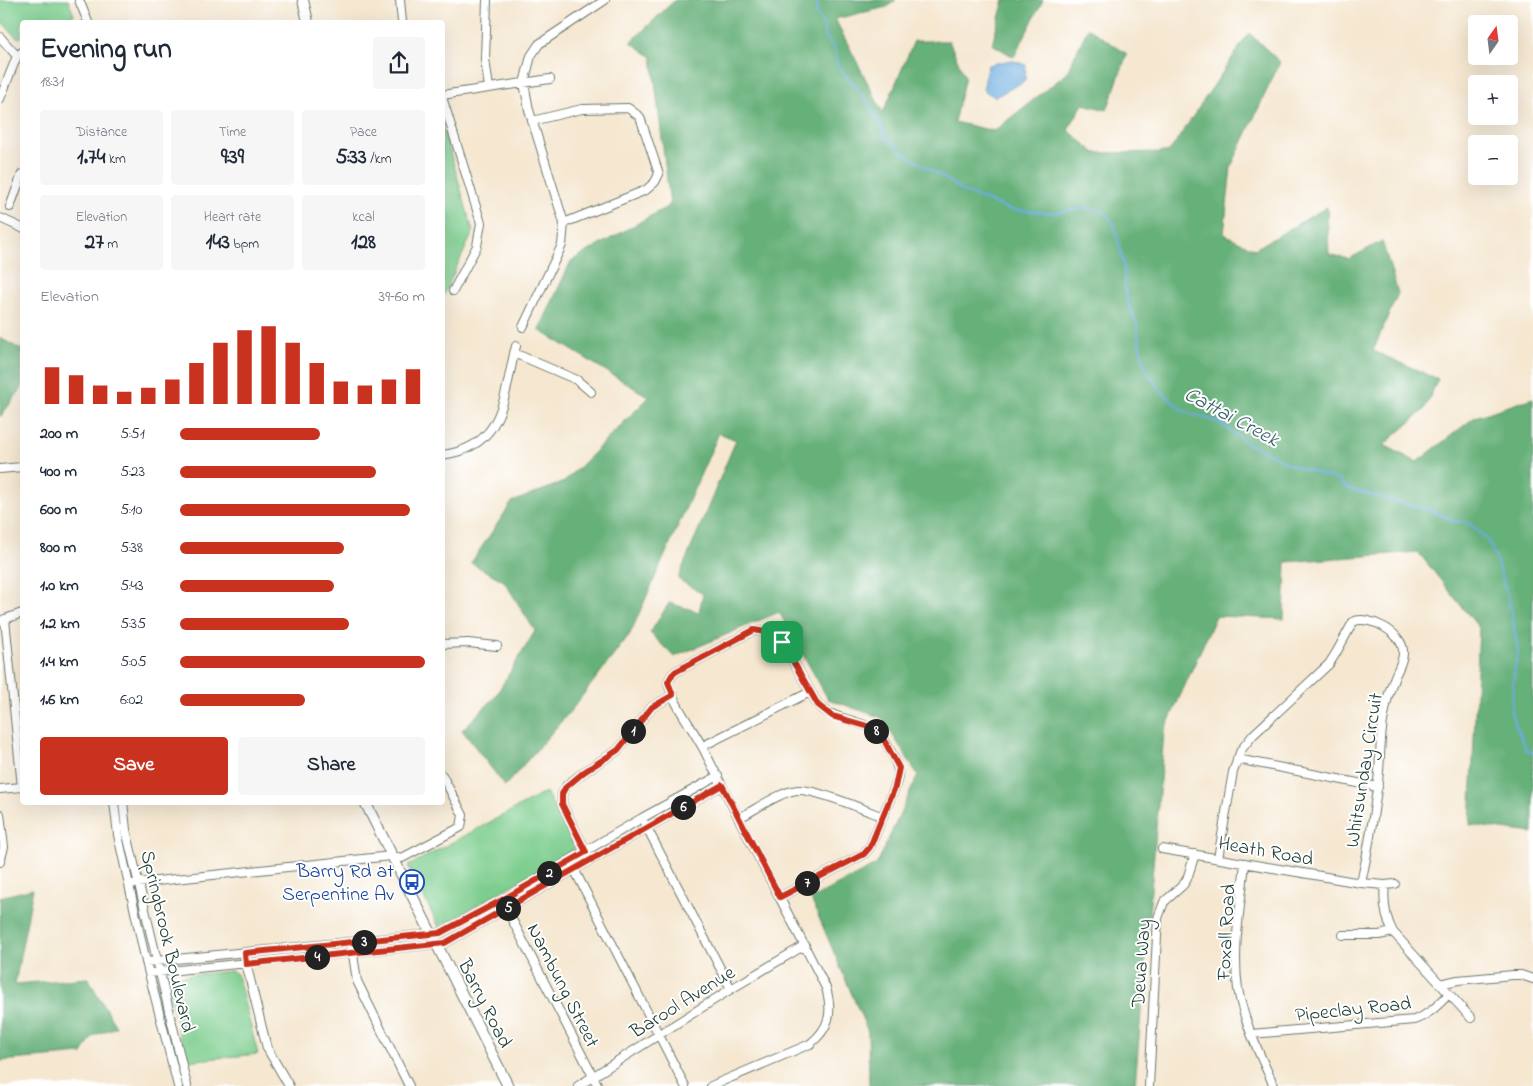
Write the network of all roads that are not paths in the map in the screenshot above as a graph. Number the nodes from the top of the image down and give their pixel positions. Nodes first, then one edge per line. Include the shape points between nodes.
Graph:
1 (78, 0) edge
2 (302, 0) edge
3 (400, 0) edge
4 (488, 0) edge
5 (606, 0) edge
6 (85, 20) edge
7 (307, 20) edge
8 (402, 20) edge
9 (0, 38) edge
10 (20, 54) edge
11 (550, 79) dead end
12 (524, 83) junction
13 (489, 88) junction
14 (445, 95) edge
15 (0, 99) edge
16 (445, 106) edge
17 (532, 121) junction
18 (20, 180) edge
19 (10, 207) dead end
20 (0, 218) edge
21 (564, 223) junction
22 (20, 227) edge
23 (453, 291) dead end
24 (523, 327) dead end
25 (591, 392) dead end
26 (445, 455) edge
27 (20, 467) edge
28 (0, 469) edge
29 (20, 615) edge
30 (3, 620) edge
31 (445, 644) edge
32 (497, 646) dead end
33 (810, 692) junction
34 (673, 695) junction
35 (703, 746) junction
36 (1237, 759) junction
37 (20, 769) edge
38 (718, 776) junction
39 (445, 781) edge
40 (722, 785) junction
41 (20, 787) edge
42 (1378, 787) junction
43 (0, 789) edge
44 (114, 805) edge
45 (123, 805) edge
46 (366, 805) edge
47 (0, 814) edge
48 (882, 817) junction
49 (642, 818) junction
50 (739, 818) junction
51 (646, 827) junction
52 (1162, 849) dead end
53 (586, 852) junction
54 (1195, 854) junction
55 (391, 856) junction
56 (1218, 858) junction
57 (590, 860) junction
58 (570, 861) junction
59 (0, 862) edge
60 (1245, 863) junction
61 (574, 870) junction
62 (1361, 883) junction
63 (129, 884) junction
64 (138, 884) junction
65 (1395, 884) dead end
66 (1385, 885) junction
67 (780, 897) junction
68 (502, 900) junction
69 (506, 909) junction
70 (1394, 932) junction
71 (1343, 935) dead end
72 (434, 939) junction
73 (351, 943) junction
74 (805, 945) junction
75 (245, 953) junction
76 (352, 953) junction
77 (156, 961) junction
78 (146, 962) junction
79 (246, 964) junction
80 (159, 972) junction
81 (149, 973) junction
82 (1533, 979) edge
83 (1440, 984) junction
84 (730, 989) junction
85 (1449, 994) junction
86 (1471, 1018) dead end
87 (1251, 1034) junction
88 (659, 1036) junction
89 (593, 1076) junction
90 (178, 1086) edge
91 (187, 1086) edge
92 (289, 1086) edge
93 (409, 1086) edge
94 (508, 1086) edge
95 (578, 1086) edge
96 (598, 1086) edge
97 (685, 1086) edge
98 (711, 1086) edge
99 (1149, 1086) edge
100 (1274, 1086) edge

1 - 6 street
2 - 7 street
3 - 8 street
4 - 13 street via 485,60
5 - 12 street via 539,44 531,56
9 - 10 street
10 - 15 street
11 - 12 street
12 - 13 street
12 - 17 street
13 - 14 street
16 - 23 street via 481,223 477,246
17 - 21 street
17 - 21 street via 582,110 628,108 640,117 659,174 646,190
18 - 19 street
20 - 22 street
21 - 24 street via 562,245
25 - 26 street via 576,380 515,350 502,408 486,436 458,453
27 - 28 street
29 - 30 street
30 - 37 street
31 - 32 street
33 - 34 street via 782,642 768,632 754,630 675,672 669,679
33 - 35 street
33 - 48 street via 826,712 870,727 884,740 899,768
34 - 35 street
34 - 53 street via 652,707 618,750 565,788 562,804
35 - 38 street
36 - 42 street
36 - 42 street, Whitsunday Circuit via 1254,735 1329,664 1353,622 1364,620 1381,625 1400,640 1404,651 1384,716
36 - 56 street, Whitsunday Circuit
38 - 40 street
38 - 49 street
39 - 55 street via 463,816 461,827 402,858
40 - 50 street
40 - 51 street
41 - 43 street
42 - 62 street, Whitsunday Circuit
44 - 63 street, Springbrook Boulevard
45 - 64 street, Springbrook Boulevard
46 - 55 street, Barry Road
47 - 59 street via 4,847
48 - 50 street via 813,792 798,790
48 - 67 street via 864,854
49 - 51 street
49 - 53 street
50 - 67 street
51 - 57 street
51 - 84 street
52 - 54 street, Heath Road
53 - 57 street
53 - 58 street
54 - 56 street, Heath Road
54 - 99 street, Deua Way via 1187,879 1164,902 1158,918
55 - 64 street
55 - 72 street, Barry Road
56 - 60 street, Heath Road
57 - 61 street
58 - 61 street
58 - 68 street
60 - 62 street, Heath Road
60 - 87 street, Foxall Road via 1236,965 1242,1009
61 - 69 street
61 - 88 street
62 - 66 street, Heath Road
63 - 64 street
63 - 78 street, Springbrook Boulevard
64 - 77 street, Springbrook Boulevard
65 - 66 street, Heath Road
66 - 70 street via 1384,907
67 - 74 street
68 - 69 street, Nambung Street
68 - 72 street
69 - 72 street via 445,943
69 - 89 street, Nambung Street
70 - 71 street via 1379,936
70 - 83 street
72 - 73 street
72 - 76 street
72 - 94 street, Barry Road
73 - 75 street
73 - 76 street
74 - 84 street, Barool Avenue
74 - 98 street via 830,1001 830,1015 822,1032 810,1044
75 - 77 street
75 - 79 street
76 - 79 street
76 - 93 street via 357,981
77 - 78 street
77 - 80 street, Springbrook Boulevard
78 - 81 street, Springbrook Boulevard
79 - 80 street
79 - 92 street via 267,1048
80 - 81 street
80 - 91 street, Springbrook Boulevard
81 - 90 street, Springbrook Boulevard
82 - 83 street via 1513,975
83 - 85 street
84 - 88 street, Barool Avenue
85 - 86 street
85 - 87 street, Pipeclay Road via 1424,1017 1414,1020
87 - 100 street, Foxall Road
88 - 89 street, Barool Avenue
88 - 97 street
89 - 95 street, Barool Avenue
89 - 96 street, Nambung Street

